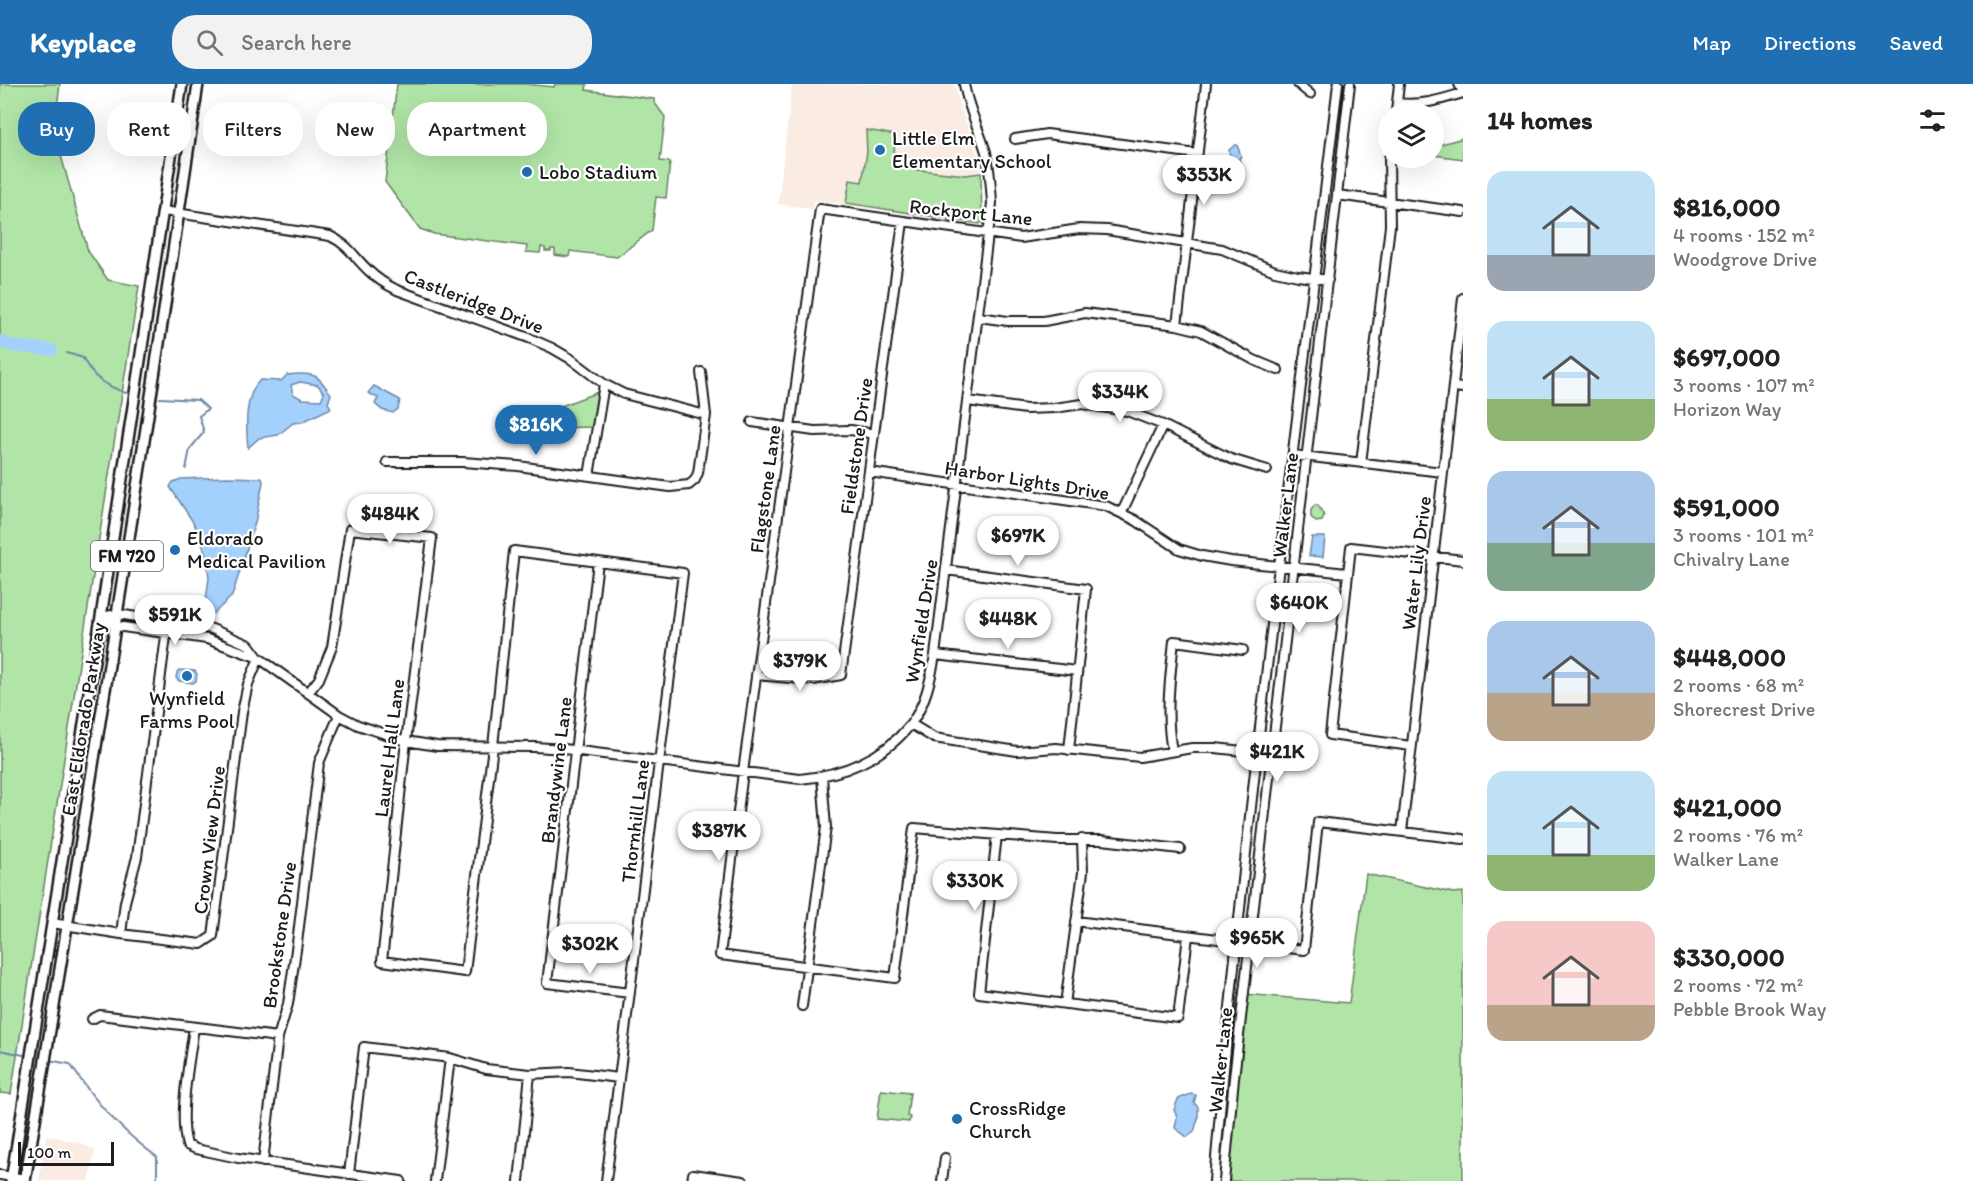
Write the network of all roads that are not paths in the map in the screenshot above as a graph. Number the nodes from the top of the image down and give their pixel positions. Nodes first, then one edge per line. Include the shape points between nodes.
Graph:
1 (182, 84) edge
2 (198, 84) edge
3 (964, 84) edge
4 (1206, 84) edge
5 (1298, 84) edge
6 (1338, 84) edge
7 (1350, 84) edge
8 (1399, 84) edge
9 (1459, 84) edge
10 (1463, 93) edge
11 (1310, 94) dead end
12 (1397, 102) edge
13 (1431, 102) edge
14 (1015, 139) dead end
15 (1197, 154) junction
16 (1390, 168) edge
17 (1337, 195) junction
18 (1389, 203) junction
19 (820, 210) joint
20 (163, 211) junction
21 (1463, 212) edge
22 (179, 213) junction
23 (903, 222) junction
24 (990, 234) junction
25 (1187, 242) junction
26 (1322, 280) junction
27 (1463, 298) edge
28 (979, 317) junction
29 (1177, 325) junction
30 (1278, 370) dead end
31 (701, 372) dead end
32 (603, 384) junction
33 (1453, 387) junction
34 (1463, 388) edge
35 (968, 401) junction
36 (706, 415) junction
37 (752, 422) dead end
38 (1163, 425) junction
39 (790, 428) junction
40 (874, 434) junction
41 (1295, 455) junction
42 (1307, 457) junction
43 (387, 462) dead end
44 (1361, 463) junction
45 (1268, 471) dead end
46 (869, 472) junction
47 (1443, 472) junction
48 (589, 476) junction
49 (957, 485) junction
50 (1122, 512) junction
51 (1433, 557) junction
52 (1463, 560) edge
53 (598, 562) junction
54 (1287, 567) junction
55 (946, 570) junction
56 (1347, 573) junction
57 (118, 614) junction
58 (101, 617) junction
59 (168, 621) junction
60 (116, 627) junction
61 (165, 633) junction
62 (1243, 650) dead end
63 (935, 655) junction
64 (259, 658) junction
65 (1077, 671) junction
66 (756, 675) junction
67 (308, 693) junction
68 (339, 716) junction
69 (911, 724) junction
70 (406, 741) junction
71 (493, 746) junction
72 (1412, 746) junction
73 (575, 750) junction
74 (1069, 750) junction
75 (1172, 751) junction
76 (1257, 752) junction
77 (1269, 754) junction
78 (659, 761) junction
79 (743, 772) junction
80 (822, 777) junction
81 (1402, 832) junction
82 (997, 835) junction
83 (1082, 839) junction
84 (1463, 839) edge
85 (1180, 849) dead end
86 (1076, 921) junction
87 (52, 923) junction
88 (69, 926) junction
89 (121, 934) junction
90 (1188, 936) junction
91 (1244, 943) junction
92 (808, 967) junction
93 (630, 993) junction
94 (1065, 1004) junction
95 (802, 1006) dead end
96 (92, 1019) dead end
97 (194, 1027) junction
98 (278, 1038) junction
99 (450, 1058) junction
100 (530, 1074) junction
101 (1223, 1077) junction
102 (619, 1078) junction
103 (1234, 1078) junction
104 (945, 1158) dead end
105 (263, 1162) junction
106 (349, 1174) junction
107 (0, 1175) edge
108 (692, 1178) edge
109 (11, 1179) edge
110 (26, 1180) edge
111 (401, 1181) edge
112 (435, 1181) edge
113 (519, 1181) edge
114 (606, 1181) edge
115 (743, 1181) edge
116 (942, 1181) edge
117 (1214, 1181) edge
118 (1224, 1181) edge

1 - 20 main road, East Eldorado Parkway / FM 720
2 - 22 main road, East Eldorado Parkway / FM 720
3 - 24 street, Wynfield Drive via 991,174
4 - 15 street
5 - 11 street
6 - 26 street
7 - 17 street
8 - 12 street
9 - 10 street
10 - 13 street
14 - 15 street via 1047,134
15 - 25 street
16 - 18 street
17 - 18 street
17 - 26 street
18 - 21 street
18 - 44 street via 1390,226
19 - 23 street, Rockport Lane
19 - 39 street, Flagstone Lane
20 - 22 street, Castleridge Drive
20 - 58 main road, East Eldorado Parkway / FM 720
22 - 32 street, Castleridge Drive via 330,236 348,247 387,285 552,348
22 - 57 main road, East Eldorado Parkway / FM 720
23 - 24 street, Rockport Lane
23 - 40 street, Fieldstone Drive
24 - 25 street, Rockport Lane via 1021,238 1079,229
24 - 28 street, Wynfield Drive
25 - 26 street, Rockport Lane via 1222,249 1275,271
25 - 29 street
26 - 41 street, Walker Lane via 1301,390 1303,411
26 - 42 street, Walker Lane via 1322,331
27 - 33 street, Water Lily Drive
28 - 29 street via 1044,321 1085,313
28 - 35 street, Wynfield Drive
29 - 30 street via 1201,331
31 - 36 street
32 - 36 street, Castleridge Drive via 632,396
32 - 48 street
33 - 34 street
33 - 47 street, Water Lily Drive
35 - 38 street via 1026,409 1082,404 1127,411
35 - 49 street, Wynfield Drive
36 - 48 street via 698,473 689,485 670,487
37 - 39 street
38 - 45 street via 1231,459
38 - 50 street
39 - 40 street
39 - 66 street, Flagstone Lane
40 - 46 street, Fieldstone Drive
41 - 42 street
41 - 54 street, Walker Lane via 1287,505
42 - 44 street
42 - 54 street, Walker Lane
43 - 48 street via 518,466
44 - 47 street
46 - 49 street, Harbor Lights Drive
46 - 66 street, Fieldstone Drive via 841,675 813,680
47 - 51 street, Water Lily Drive
49 - 50 street, Harbor Lights Drive via 1106,506
49 - 55 street, Wynfield Drive
50 - 54 street, Harbor Lights Drive via 1179,549 1202,556
51 - 52 street
51 - 56 street via 1351,547
51 - 72 street, Water Lily Drive
53 - 71 street via 514,550
53 - 73 street, Brandywine Lane
53 - 78 street, Thornhill Lane via 683,573
54 - 56 street, Harbor Lights Drive
54 - 76 street, Walker Lane
54 - 77 street via 1287,627
55 - 63 street, Wynfield Drive
55 - 65 street via 1086,589
56 - 72 street via 1330,735
57 - 58 street, Wynfield Drive
57 - 59 street, Wynfield Drive
57 - 60 main road, East Eldorado Parkway / FM 720
58 - 60 street, Wynfield Drive
58 - 87 main road, East Eldorado Parkway / FM 720
59 - 61 street
59 - 64 street, Wynfield Drive via 212,629 240,640
60 - 61 street, Wynfield Drive
60 - 88 main road, East Eldorado Parkway / FM 720
61 - 64 street, Wynfield Drive via 207,639
61 - 89 street via 137,857
62 - 75 street via 1174,641 1167,710
63 - 65 street
63 - 69 street, Wynfield Drive via 924,698
64 - 67 street, Wynfield Drive
64 - 89 street, Crown View Drive via 242,712 213,936 201,944
65 - 74 street
66 - 79 street, Flagstone Lane
67 - 68 street, Wynfield Drive
67 - 70 street, Laurel Hall Lane via 319,679 332,647 350,529 432,538
68 - 70 street, Wynfield Drive
68 - 98 street, Brookstone Drive via 319,763 288,1004
69 - 74 street via 934,738 959,743 1017,751
69 - 80 street, Wynfield Drive via 875,756 850,770
70 - 71 street, Wynfield Drive via 437,746
70 - 71 street, Laurel Hall Lane via 382,961 465,972
71 - 73 street, Wynfield Drive
72 - 81 street, Water Lily Drive
73 - 78 street, Wynfield Drive
73 - 93 street, Brandywine Lane via 548,983
74 - 75 street via 1140,757
75 - 76 street via 1215,748
76 - 77 street
76 - 91 street, Walker Lane via 1244,883
77 - 91 street, Walker Lane
78 - 79 street, Wynfield Drive
78 - 93 street, Thornhill Lane
79 - 80 street, Wynfield Drive via 800,779
79 - 92 street, Flagstone Lane via 720,955
80 - 92 street via 826,827
81 - 84 street
81 - 91 street via 1318,822 1304,950
82 - 83 street
82 - 92 street via 914,828 895,978
82 - 94 street via 979,993
83 - 85 street
83 - 86 street via 1083,872
86 - 90 street
86 - 94 street
87 - 88 street, Crown View Drive
87 - 109 main road, East Eldorado Parkway / FM 720
88 - 89 street, Crown View Drive
88 - 110 main road, East Eldorado Parkway / FM 720
90 - 91 street
90 - 94 street via 1178,1018
91 - 101 street, Walker Lane
91 - 103 street, Walker Lane via 1244,994
92 - 95 street
93 - 102 street, Thornhill Lane
96 - 97 street via 100,1015
97 - 98 street
97 - 105 street via 184,1104 187,1145
98 - 105 street, Brookstone Drive
99 - 100 street via 486,1069
99 - 106 street via 364,1047
99 - 112 street
100 - 102 street via 569,1072
100 - 113 street
101 - 103 street
101 - 117 street, Walker Lane
102 - 114 street, Thornhill Lane
103 - 118 street, Walker Lane
104 - 116 street
105 - 106 street
106 - 111 street
107 - 109 street
108 - 115 street
109 - 110 street

